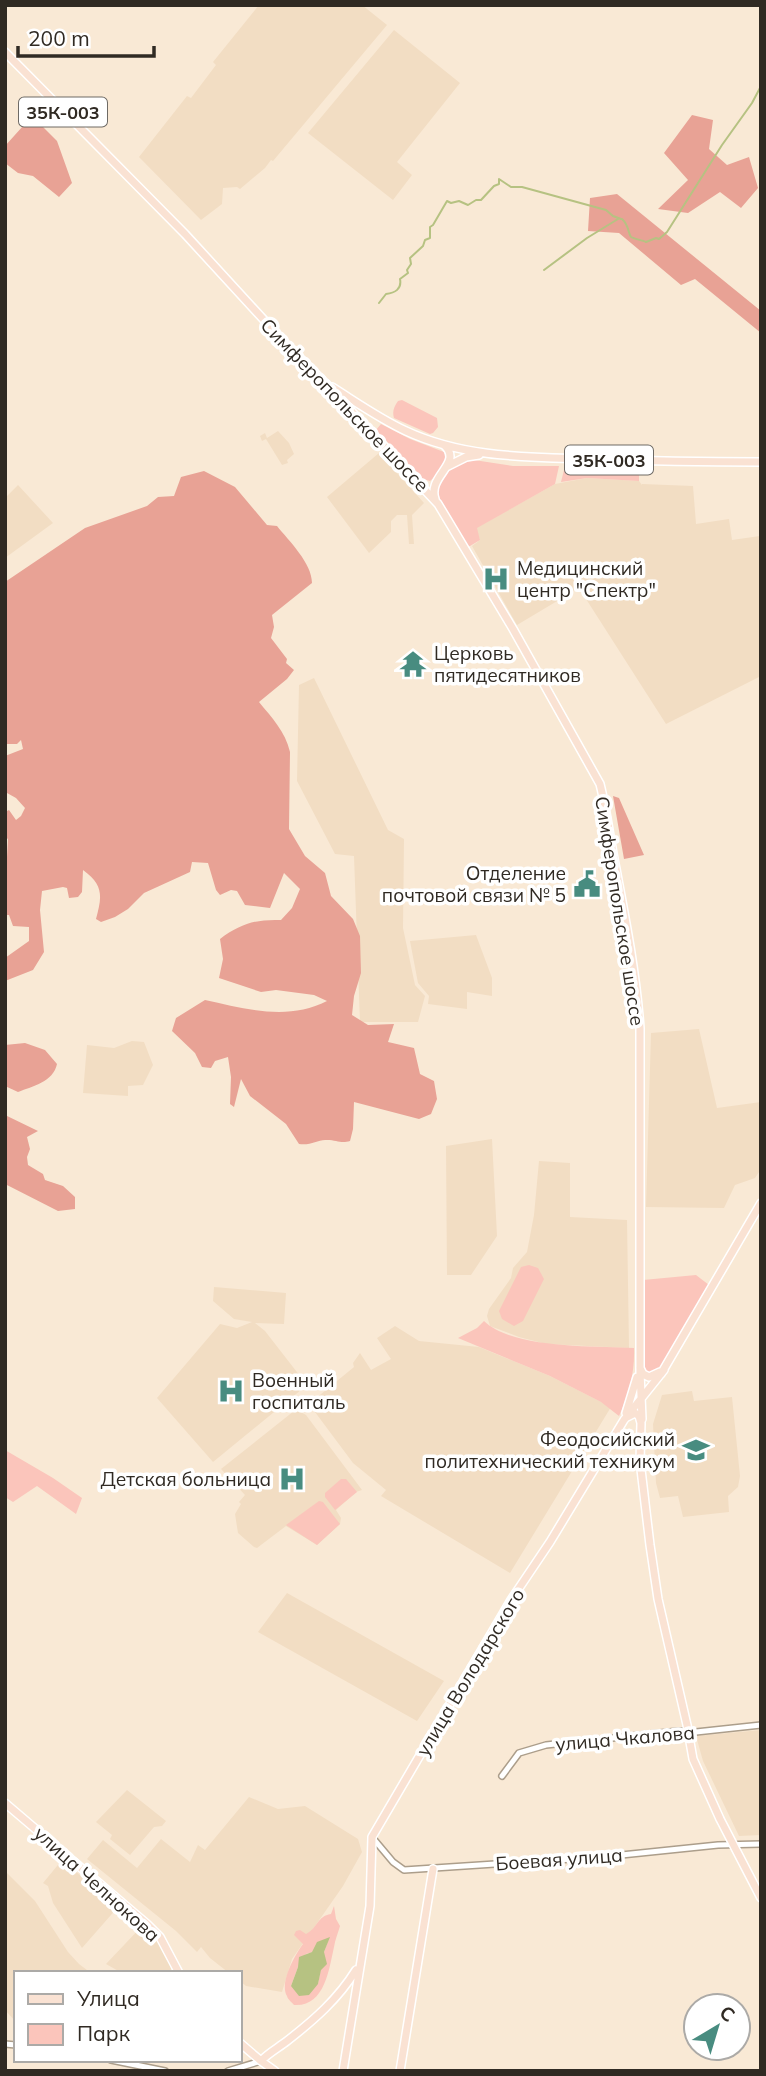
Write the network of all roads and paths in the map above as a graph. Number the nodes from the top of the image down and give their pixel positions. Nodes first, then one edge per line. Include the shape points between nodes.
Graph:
1 (5, 52) edge
2 (323, 381) junction
3 (390, 422) junction
4 (372, 433) junction
5 (430, 440) junction
6 (484, 454) junction
7 (761, 462) edge
8 (447, 466) junction
9 (415, 479) junction
10 (435, 483) junction
11 (438, 504) junction
12 (761, 1203) edge
13 (640, 1367) junction
14 (664, 1370) junction
15 (640, 1399) junction
16 (624, 1420) junction
17 (641, 1421) junction
18 (761, 1725) edge
19 (688, 1731) junction
20 (502, 1776) dead end
21 (5, 1803) edge
22 (372, 1837) junction
23 (761, 1844) edge
24 (732, 1845) junction
25 (433, 1869) junction
26 (761, 1898) edge
27 (359, 1966) junction
28 (178, 1971) edge
29 (242, 2045) edge
30 (261, 2061) junction
31 (121, 2062) edge
32 (165, 2071) edge
33 (228, 2071) edge
34 (275, 2071) edge
35 (343, 2071) edge
36 (400, 2071) edge

1 - 2 main road, Симферопольское шоссе / 35К-003
2 - 3 main road, 35К-003
2 - 4 main road, Симферопольское шоссе
3 - 4 main road via 377,422
3 - 5 main road, 35К-003
4 - 9 main road, Симферопольское шоссе
5 - 6 main road, 35К-003
5 - 8 main road via 446,446
6 - 7 main road, 35К-003
6 - 8 main road
8 - 10 main road
9 - 10 main road via 428,486
9 - 11 main road, Симферопольское шоссе
10 - 11 main road
11 - 13 main road, Симферопольское шоссе via 592,766 606,807 640,1028
12 - 14 main road
13 - 14 main road via 649,1377
13 - 15 main road, Симферопольское шоссе
13 - 16 main road
14 - 15 main road, улица Володарского
14 - 17 main road
15 - 16 main road, улица Володарского
15 - 17 main road, Симферопольское шоссе
16 - 17 main road via 635,1413
16 - 22 main road, улица Володарского via 511,1600
17 - 19 main road, Симферопольское шоссе via 640,1461 658,1599
18 - 19 street, улица Чкалова
19 - 20 street, улица Чкалова via 546,1745 519,1753
19 - 24 main road, Симферопольское шоссе via 693,1759
21 - 28 main road, улица Челнокова via 147,1924 160,1937
22 - 25 street, Боевая улица via 404,1870
22 - 27 main road, улица Володарского via 369,1906
23 - 24 street, Боевая улица
24 - 25 street, Боевая улица
24 - 26 main road, Симферопольское шоссе
25 - 36 main road
27 - 30 main road, улица Володарского via 334,2002
27 - 35 main road, улица Володарского
29 - 30 main road
30 - 33 street
30 - 34 main road
31 - 32 street

